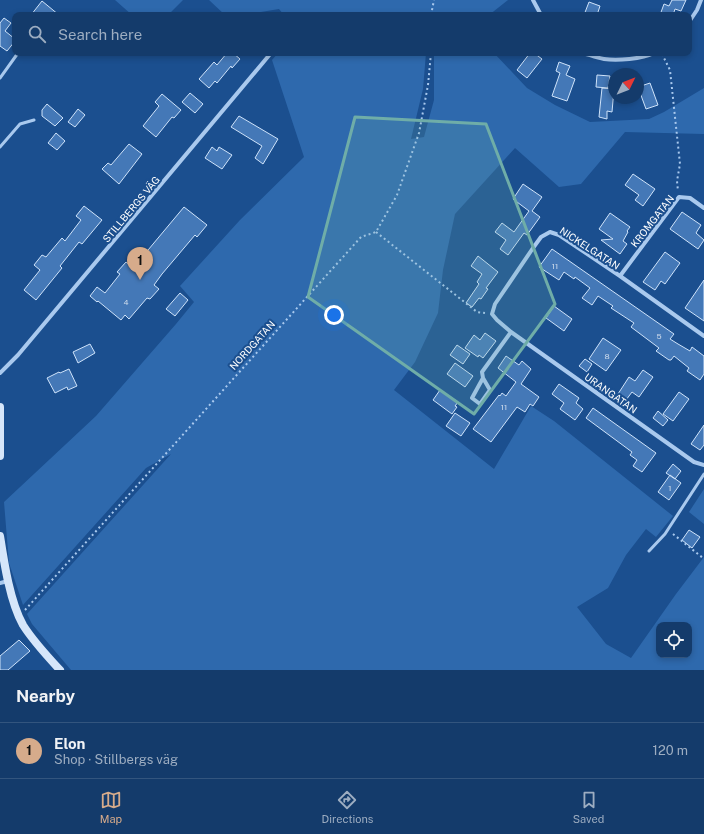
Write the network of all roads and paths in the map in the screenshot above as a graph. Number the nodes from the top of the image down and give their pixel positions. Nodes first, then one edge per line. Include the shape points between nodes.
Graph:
1 (434, 0) edge
2 (533, 0) edge
3 (701, 0) edge
4 (432, 12) edge
5 (539, 12) edge
6 (692, 18) edge
7 (16, 56) edge
8 (268, 56) edge
9 (431, 56) edge
10 (594, 56) edge
11 (644, 56) edge
12 (663, 56) edge
13 (0, 78) edge
14 (34, 120) dead end
15 (0, 147) edge
16 (679, 197) junction
17 (704, 208) edge
18 (376, 232) junction
19 (620, 276) junction
20 (492, 314) junction
21 (511, 332) junction
22 (704, 336) edge
23 (0, 373) edge
24 (483, 378) junction
25 (0, 407) edge
26 (0, 456) edge
27 (704, 465) edge
28 (704, 474) edge
29 (668, 529) junction
30 (0, 536) edge
31 (649, 551) dead end
32 (703, 558) edge
33 (4, 582) edge
34 (19, 617) junction
35 (60, 670) edge

1 - 4 path
2 - 5 street
3 - 6 street
7 - 13 lane
8 - 23 street, STILLBERGS VÄG via 18,355
9 - 18 path via 419,133 397,195
10 - 11 street via 604,59 627,59
12 - 16 path via 670,70 680,164 677,181
14 - 15 lane via 20,124
16 - 17 street, KROMGATAN via 690,198
16 - 19 street, KROMGATAN
18 - 20 path via 477,312
18 - 34 path, NORDGATAN via 361,237
19 - 20 street, NICKELGATAN via 550,232 541,237 533,248 495,304
19 - 22 street, NICKELGATAN
20 - 21 street, URANGATAN
21 - 24 street via 482,372
21 - 27 street, URANGATAN via 694,462
24 - 24 street via 472,398 480,404 490,390
25 - 26 street
28 - 29 lane
29 - 31 lane
29 - 32 path
30 - 33 street
33 - 34 street
34 - 35 street via 30,635

